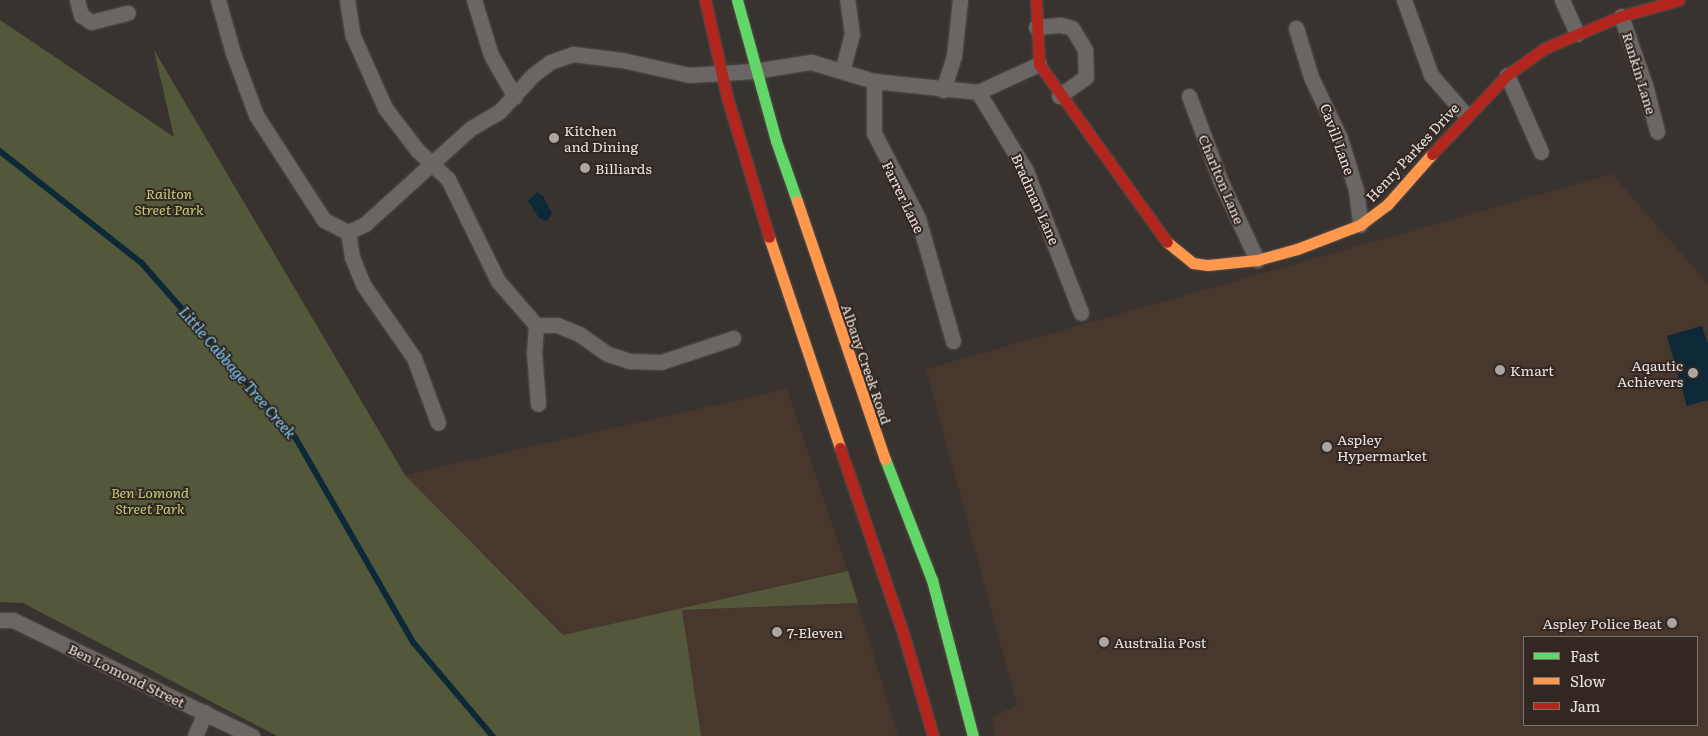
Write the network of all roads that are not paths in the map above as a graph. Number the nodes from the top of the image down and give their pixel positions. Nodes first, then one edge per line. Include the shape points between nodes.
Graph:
1 (77, 0) edge
2 (218, 0) edge
3 (346, 0) edge
4 (474, 0) edge
5 (705, 0) edge
6 (737, 0) edge
7 (847, 0) edge
8 (960, 0) edge
9 (1036, 0) edge
10 (1404, 0) edge
11 (1562, 0) edge
12 (1679, 0) edge
13 (128, 13) dead end
14 (1621, 16) junction
15 (1036, 27) junction
16 (1296, 28) dead end
17 (1577, 34) junction
18 (1039, 64) junction
19 (754, 71) junction
20 (842, 71) junction
21 (722, 73) junction
22 (1507, 75) junction
23 (874, 81) junction
24 (942, 90) junction
25 (978, 92) junction
26 (515, 96) junction
27 (1059, 96) junction
28 (1189, 96) dead end
29 (1466, 114) junction
30 (1657, 131) dead end
31 (1541, 152) dead end
32 (434, 164) junction
33 (1360, 225) junction
34 (348, 232) junction
35 (1257, 260) junction
36 (1081, 313) dead end
37 (536, 324) junction
38 (733, 338) dead end
39 (954, 342) dead end
40 (538, 404) dead end
41 (438, 422) dead end
42 (0, 620) edge
43 (205, 712) junction
44 (195, 736) edge
45 (252, 736) edge
46 (932, 736) edge
47 (973, 736) edge

1 - 13 street via 81,15 90,22
2 - 34 street via 256,115 324,220
3 - 32 street via 353,36 385,108 418,151
4 - 26 street via 491,55
5 - 21 main road
6 - 19 main road, Albany Creek Road
7 - 20 street via 852,34
8 - 24 street via 954,56
9 - 15 main road, Henry Parkes Drive
10 - 29 street via 1432,75
11 - 17 street
12 - 14 main road, Henry Parkes Drive
14 - 17 main road, Henry Parkes Drive
14 - 30 street, Rankin Lane via 1645,84
15 - 18 main road, Henry Parkes Drive
15 - 27 street via 1061,25 1072,28 1085,50 1086,77
16 - 33 street, Cavill Lane via 1311,77 1340,138 1356,190
17 - 22 main road, Henry Parkes Drive via 1545,48
18 - 25 street
18 - 27 main road, Henry Parkes Drive
19 - 20 street via 811,62
19 - 21 street
19 - 47 main road, Albany Creek Road via 895,489 932,580
20 - 23 street
21 - 26 street via 689,75 622,60 573,54 550,62 533,74
21 - 46 main road via 762,218 904,636
22 - 29 main road, Henry Parkes Drive
22 - 31 street
23 - 24 street
23 - 39 street, Farrer Lane via 874,133 918,218
24 - 25 street
25 - 36 street, Bradman Lane via 1026,171
26 - 32 street via 499,112 471,128
27 - 35 main road, Henry Parkes Drive via 1131,198 1178,254 1193,263 1208,265
28 - 35 street, Charlton Lane via 1220,180
29 - 33 main road, Henry Parkes Drive via 1387,205
32 - 34 street via 366,224
32 - 37 street via 448,179 498,281
33 - 35 main road, Henry Parkes Drive
34 - 41 street via 352,257 364,286 414,358
37 - 38 street via 557,325 579,334 608,354 630,361 662,362
37 - 40 street via 534,352
42 - 43 street, Ben Lomond Street via 13,620
43 - 44 street
43 - 45 street, Ben Lomond Street

